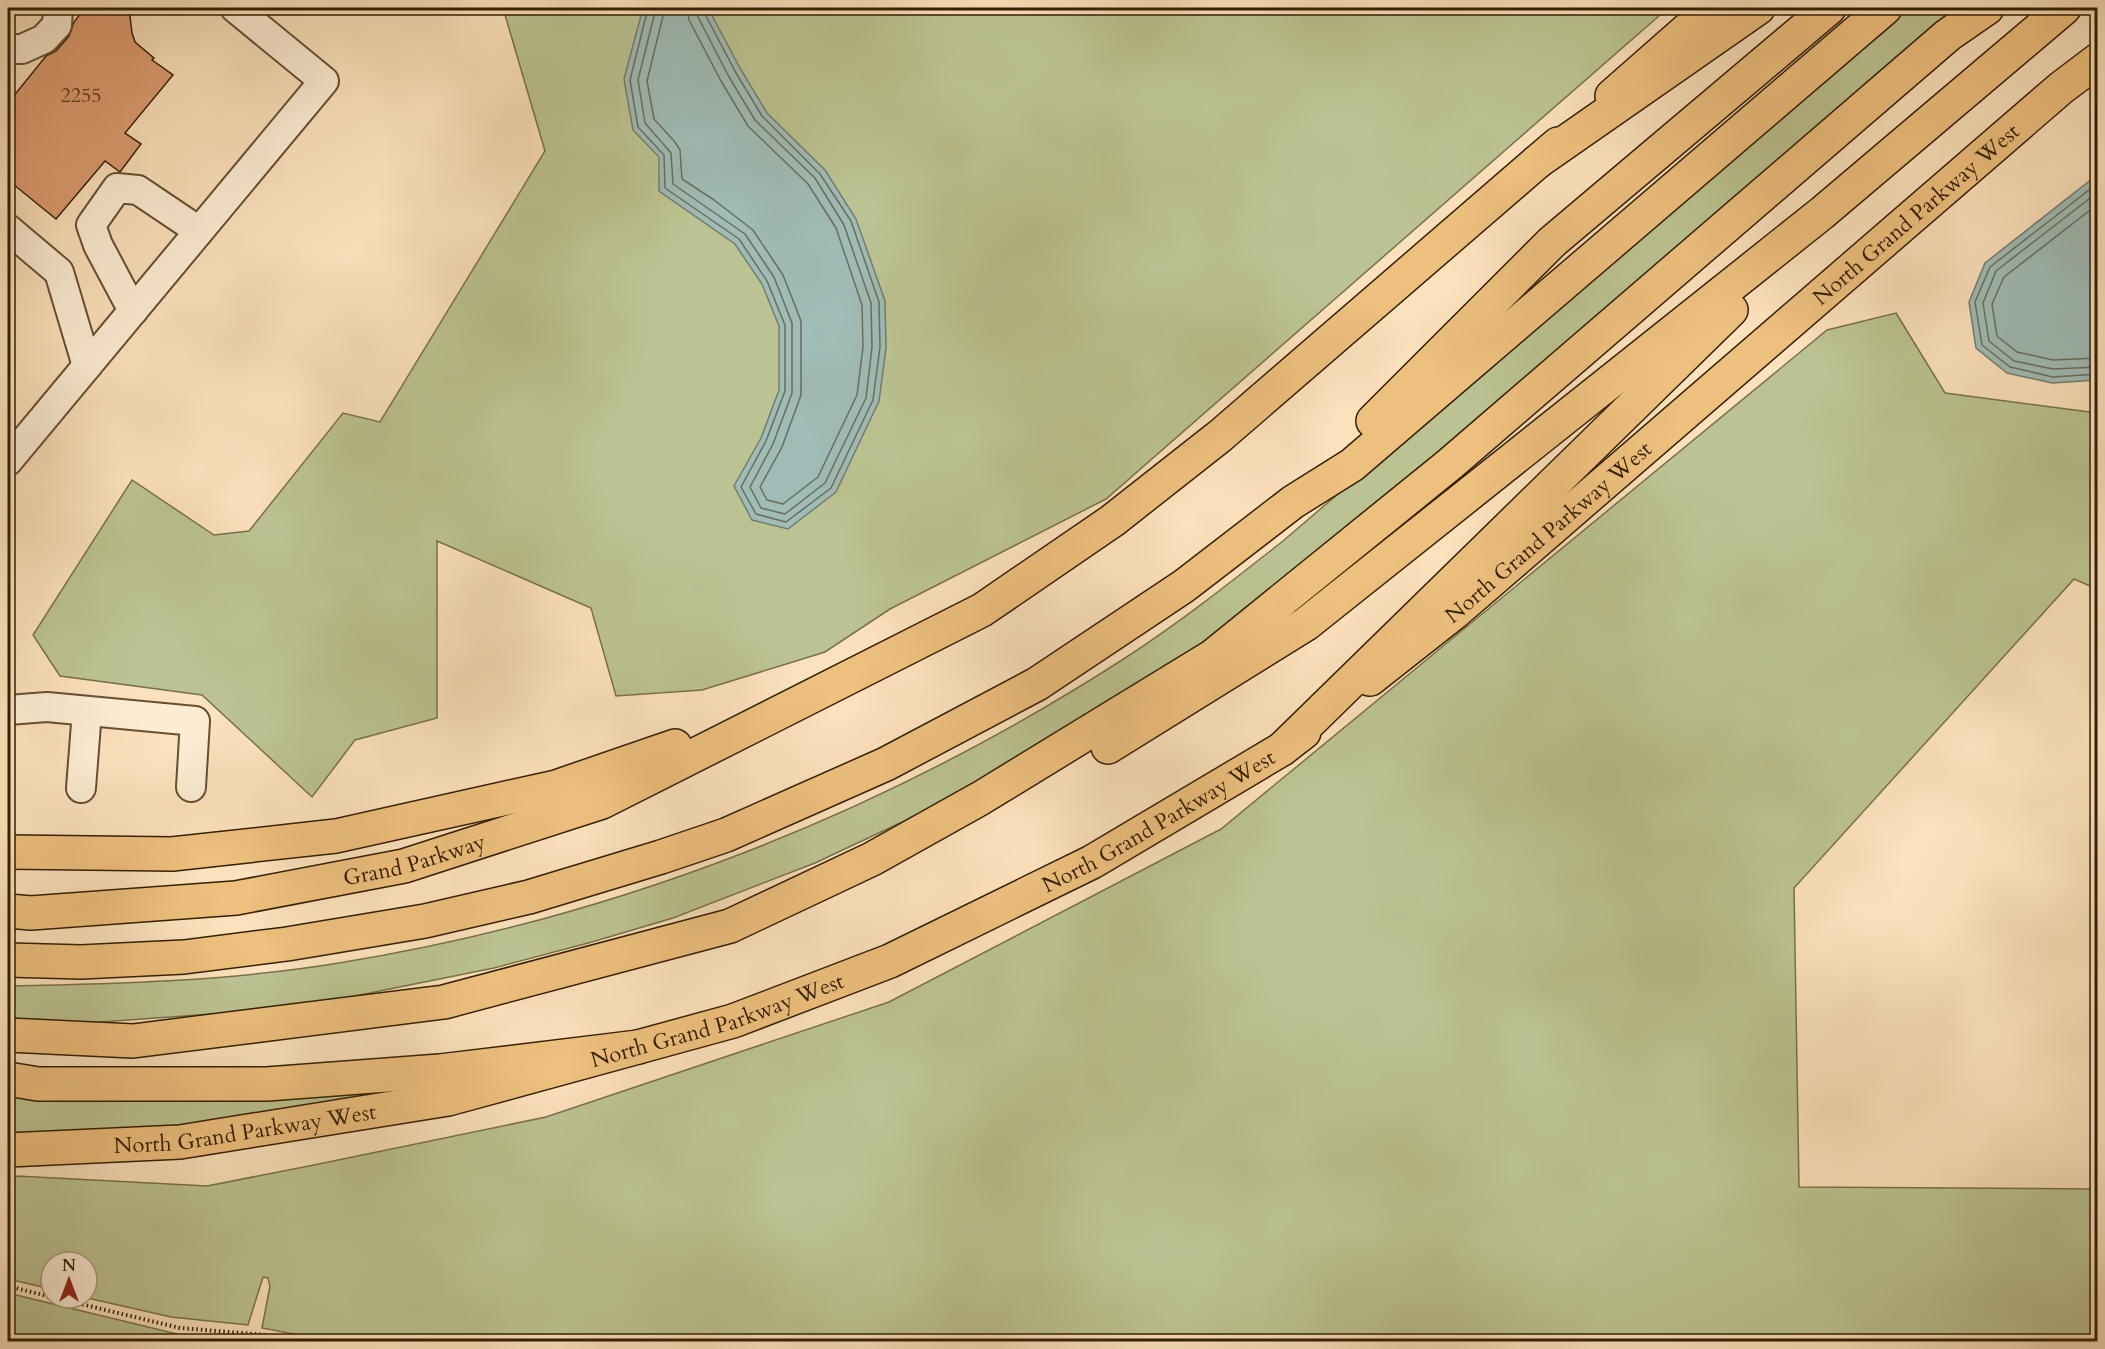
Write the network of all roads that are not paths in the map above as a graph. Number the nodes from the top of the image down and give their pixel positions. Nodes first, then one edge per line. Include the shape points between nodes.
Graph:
1 (58, 8) edge
2 (235, 8) edge
3 (1712, 8) edge
4 (1758, 8) edge
5 (1829, 8) edge
6 (1885, 8) edge
7 (1987, 8) edge
8 (2064, 8) edge
9 (8, 49) edge
10 (2097, 60) edge
11 (1537, 162) junction
12 (1822, 213) junction
13 (8, 229) edge
14 (199, 231) junction
15 (133, 311) junction
16 (87, 366) junction
17 (8, 461) edge
18 (1293, 502) junction
19 (793, 706) junction
20 (8, 710) edge
21 (87, 711) junction
22 (1282, 749) junction
23 (190, 787) dead end
24 (81, 788) dead end
25 (981, 798) junction
26 (8, 852) edge
27 (8, 911) edge
28 (8, 960) edge
29 (8, 1035) edge
30 (638, 1047) junction
31 (8, 1080) edge
32 (8, 1150) edge

1 - 9 lane via 57,25 44,39 22,49
2 - 14 lane via 324,81
3 - 11 main road
4 - 11 main road
5 - 18 main road via 1552,242
6 - 18 main road via 1352,465
7 - 25 main road via 1948,35 1450,464 1213,656
8 - 12 main road
10 - 22 main road, North Grand Parkway West via 1455,612
11 - 19 main road via 1220,436 1112,521 982,610
12 - 22 main road via 1763,279
12 - 25 main road via 1306,624 1036,790
13 - 16 lane via 59,272
14 - 15 lane
14 - 15 lane via 138,190 117,188 91,225
15 - 16 lane
16 - 17 lane
18 - 28 main road via 1184,586 1037,684 886,764 726,835 529,897 425,921 184,957 81,962
19 - 26 main road via 556,787 336,836 172,854
19 - 27 main road, Grand Parkway via 602,802 405,866 236,898 31,913
20 - 21 lane via 47,707
21 - 23 lane via 195,721
21 - 24 lane
22 - 30 main road, North Grand Parkway West via 1092,862 890,961 733,1021
25 - 29 main road via 872,859 730,926 444,1002 133,1041
30 - 31 main road via 440,1071 267,1084 38,1084
30 - 32 main road, North Grand Parkway West via 436,1101 180,1142

